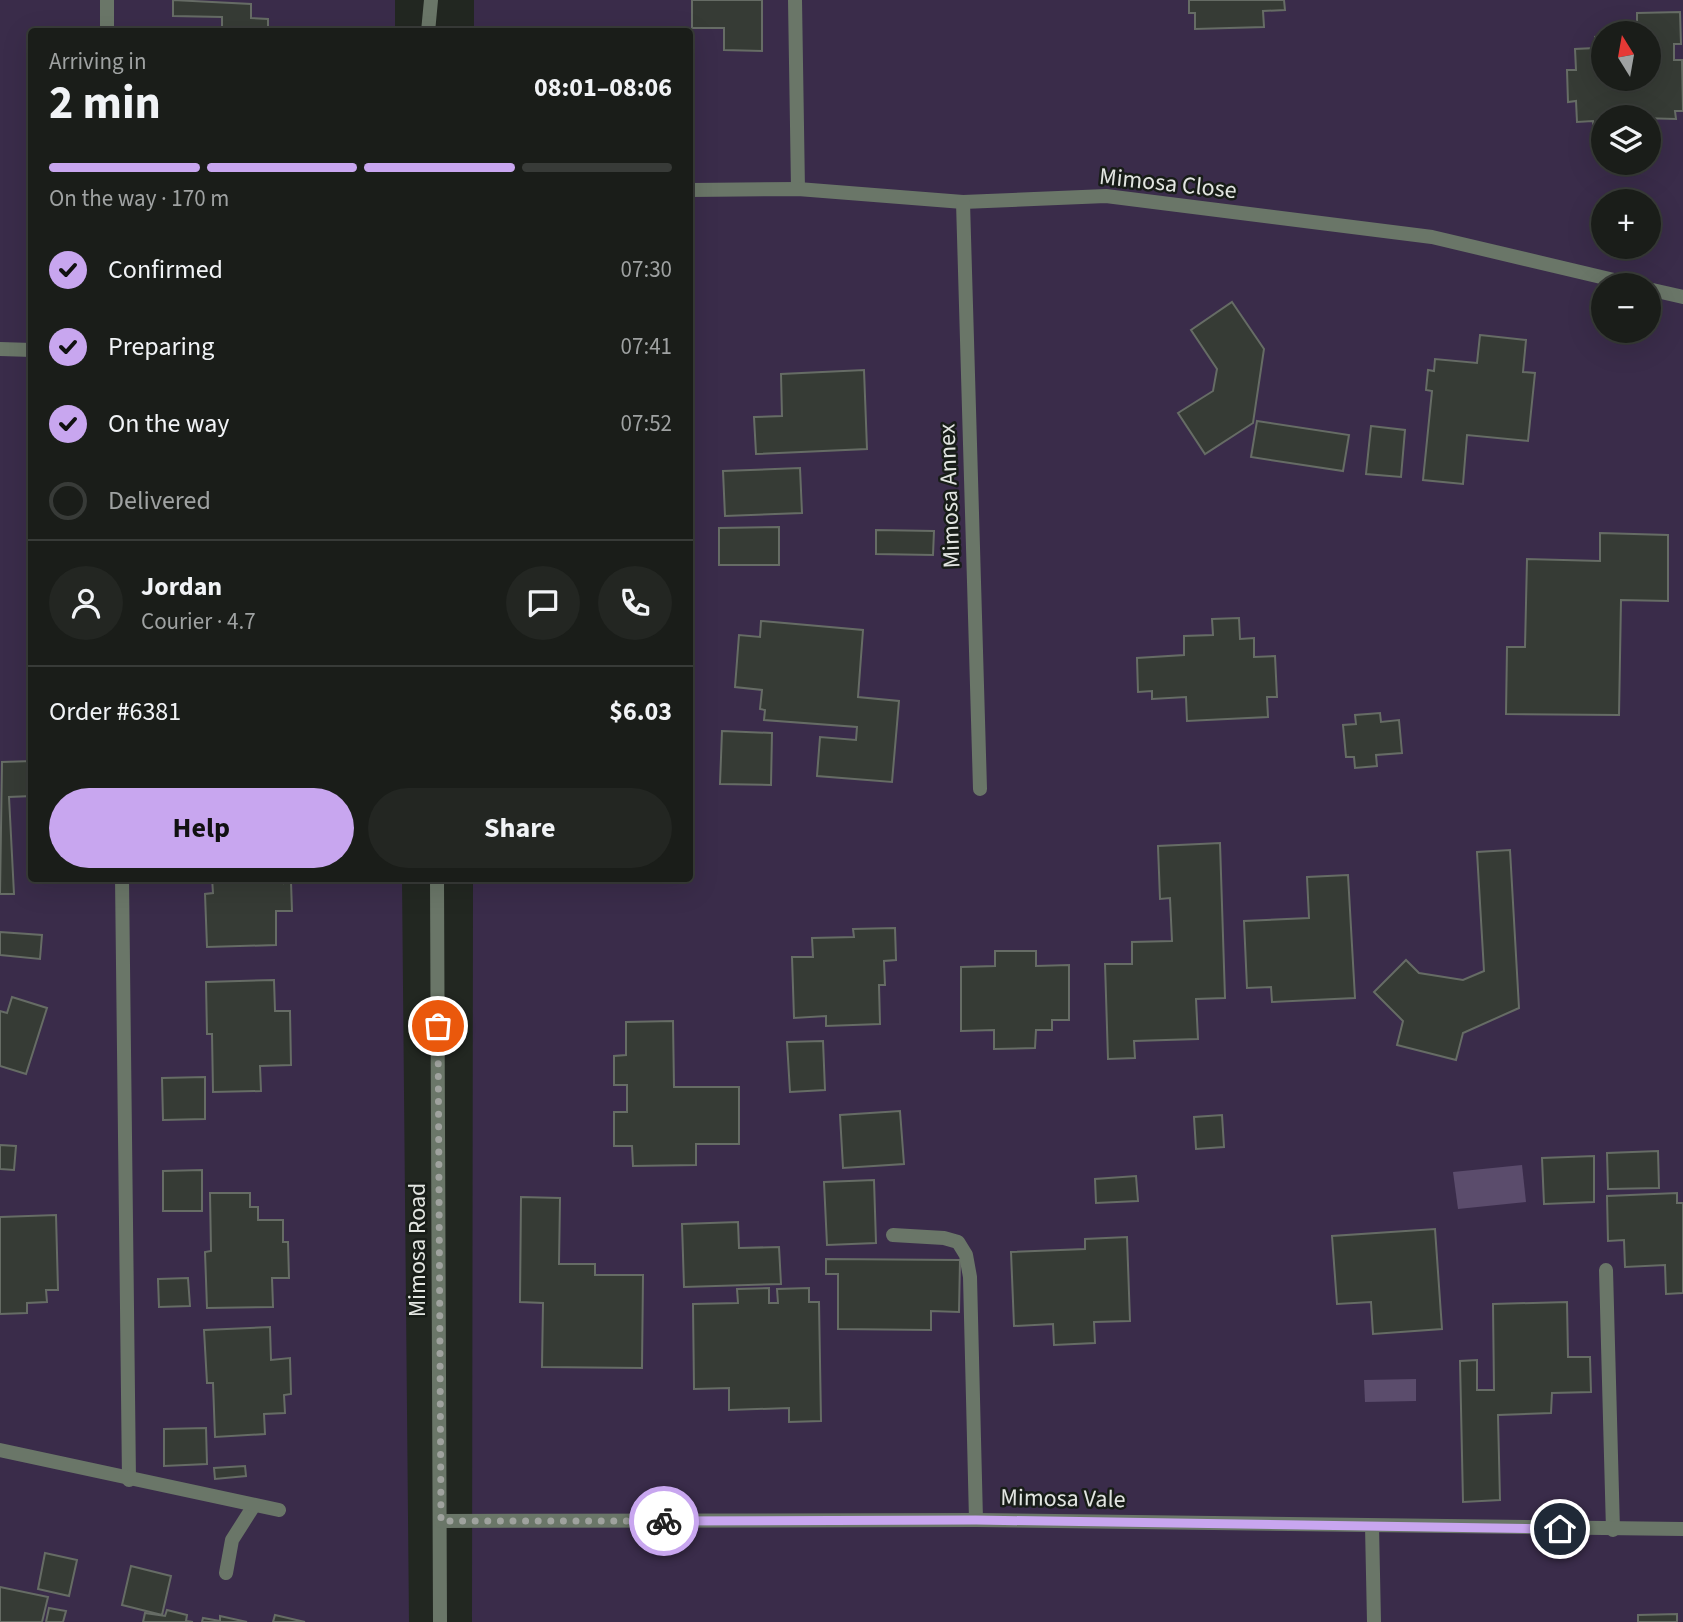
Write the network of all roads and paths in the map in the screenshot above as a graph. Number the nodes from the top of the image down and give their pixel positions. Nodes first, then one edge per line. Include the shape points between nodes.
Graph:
1 (107, 0) edge
2 (431, 0) edge
3 (795, 0) edge
4 (107, 28) edge
5 (428, 28) edge
6 (798, 188) junction
7 (693, 190) edge
8 (963, 202) junction
9 (1591, 275) edge
10 (1661, 292) edge
11 (1683, 297) edge
12 (0, 349) edge
13 (28, 350) edge
14 (980, 789) dead end
15 (122, 882) edge
16 (438, 882) edge
17 (893, 1235) dead end
18 (1606, 1270) dead end
19 (0, 1451) edge
20 (130, 1480) junction
21 (253, 1507) junction
22 (279, 1510) dead end
23 (976, 1520) junction
24 (441, 1521) junction
25 (1372, 1526) junction
26 (1683, 1529) edge
27 (1613, 1530) junction
28 (226, 1573) dead end
29 (440, 1622) edge
30 (1374, 1622) edge

1 - 4 street
2 - 5 street
3 - 6 street
6 - 7 street, Mimosa Close
6 - 8 street, Mimosa Close
8 - 9 street, Mimosa Close via 1133,199 1432,237
8 - 14 street, Mimosa Annex
10 - 11 street
12 - 13 street
15 - 20 street
16 - 24 street, Mimosa Road
17 - 23 street via 944,1238 958,1242 965,1255 970,1277
18 - 27 street
19 - 20 street
20 - 21 street
21 - 22 street
21 - 28 street via 232,1540
23 - 24 street, Mimosa Vale
23 - 25 street, Mimosa Vale
24 - 29 street, Mimosa Road
25 - 27 street, Mimosa Vale
25 - 30 street
26 - 27 street, Mimosa Vale

